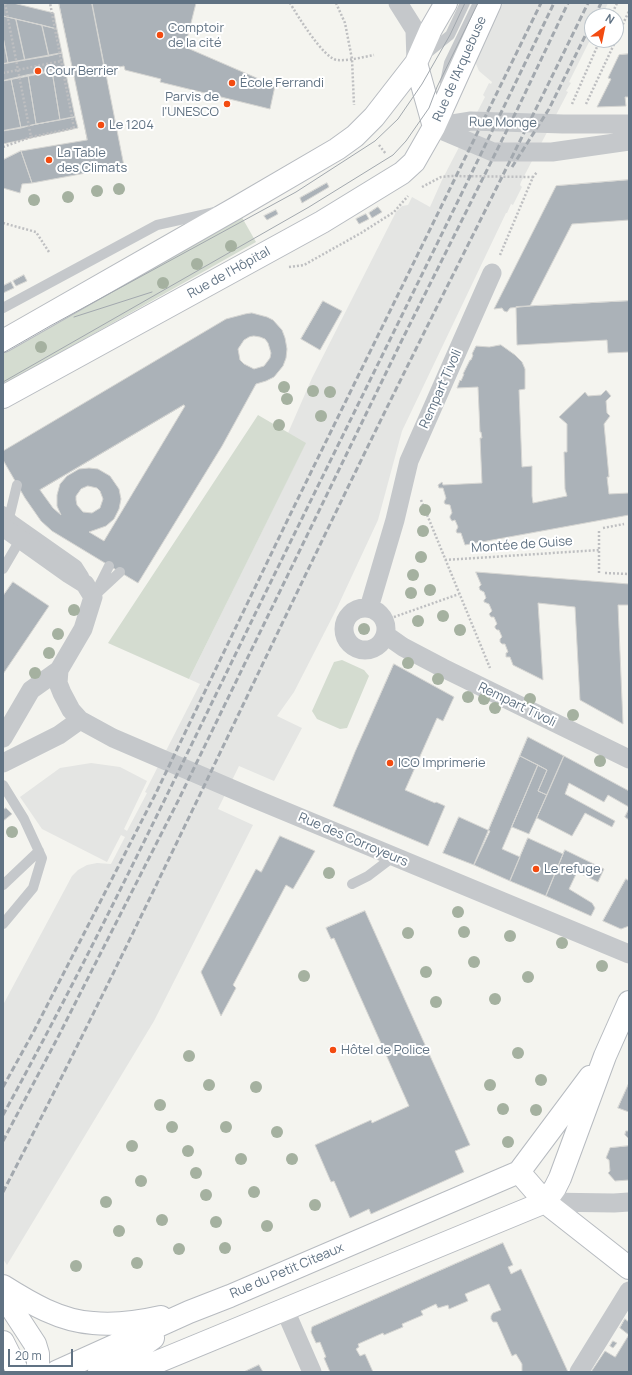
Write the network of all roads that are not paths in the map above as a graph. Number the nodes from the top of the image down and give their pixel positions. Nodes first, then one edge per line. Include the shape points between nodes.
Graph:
1 (398, 3) edge
2 (446, 3) edge
3 (465, 3) edge
4 (478, 3) edge
5 (490, 3) edge
6 (416, 63) junction
7 (629, 124) edge
8 (434, 127) junction
9 (629, 141) edge
10 (236, 208) junction
11 (492, 273) road end
12 (3, 308) edge
13 (3, 341) edge
14 (6, 397) edge
15 (19, 488) dead end
16 (8, 525) edge
17 (109, 566) dead end
18 (3, 569) edge
19 (120, 572) dead end
20 (89, 590) junction
21 (369, 608) junction
22 (385, 627) junction
23 (59, 670) junction
24 (80, 720) junction
25 (3, 738) edge
26 (629, 760) edge
27 (3, 763) edge
28 (3, 785) edge
29 (39, 852) junction
30 (393, 857) junction
31 (352, 884) dead end
32 (3, 885) edge
33 (3, 924) edge
34 (629, 954) edge
35 (629, 1002) edge
36 (605, 1056) junction
37 (519, 1172) junction
38 (545, 1202) junction
39 (629, 1202) edge
40 (629, 1268) edge
41 (3, 1286) edge
42 (629, 1291) edge
43 (3, 1295) edge
44 (285, 1310) junction
45 (189, 1312) junction
46 (3, 1342) edge
47 (579, 1371) edge
48 (18, 1372) edge
49 (38, 1372) edge
50 (56, 1372) edge
51 (99, 1372) edge
52 (133, 1372) edge
53 (312, 1372) edge

1 - 6 street via 416,30
2 - 6 main road
3 - 6 lane, Rue de l'Arquebuse via 450,35
4 - 8 lane, Rue de l'Arquebuse via 449,63
5 - 8 main road, Rue de l'Arquebuse
6 - 8 main road
6 - 10 main road via 374,117 355,136
7 - 8 street, Rue Monge via 471,120
8 - 9 street, Rue Monge via 493,152 552,152
8 - 14 main road, Rue de l'Hôpital via 414,162 402,173 322,222
10 - 12 lane via 157,225
10 - 13 main road
11 - 21 street, Rempart Tivoli via 413,453
15 - 16 lane
16 - 18 lane
16 - 20 street
17 - 20 lane
19 - 20 lane
20 - 23 street via 83,629
21 - 22 street via 378,612
21 - 22 street via 359,608 348,617 344,624 346,640 358,649 367,651 383,641
22 - 26 street, Rempart Tivoli via 403,647
23 - 24 street, Rue des Corroyeurs via 58,683 62,693
23 - 25 street via 31,690
24 - 27 street via 58,735
24 - 30 street, Rue des Corroyeurs via 113,738
28 - 29 lane via 24,819
29 - 32 lane
29 - 33 lane via 42,858 33,888
30 - 31 lane via 368,876
30 - 34 street, Rue des Corroyeurs
35 - 36 main road
36 - 37 main road
36 - 38 main road via 560,1178
37 - 38 main road
37 - 45 main road, Rue du Petit Citeaux
38 - 39 street
38 - 40 main road
38 - 44 main road
41 - 45 main road via 57,1315 93,1323 146,1320
42 - 47 street
43 - 49 main road via 35,1344
44 - 52 main road
44 - 53 street
45 - 50 main road, Rue du Petit Citeaux
45 - 51 main road via 128,1356
46 - 48 main road

